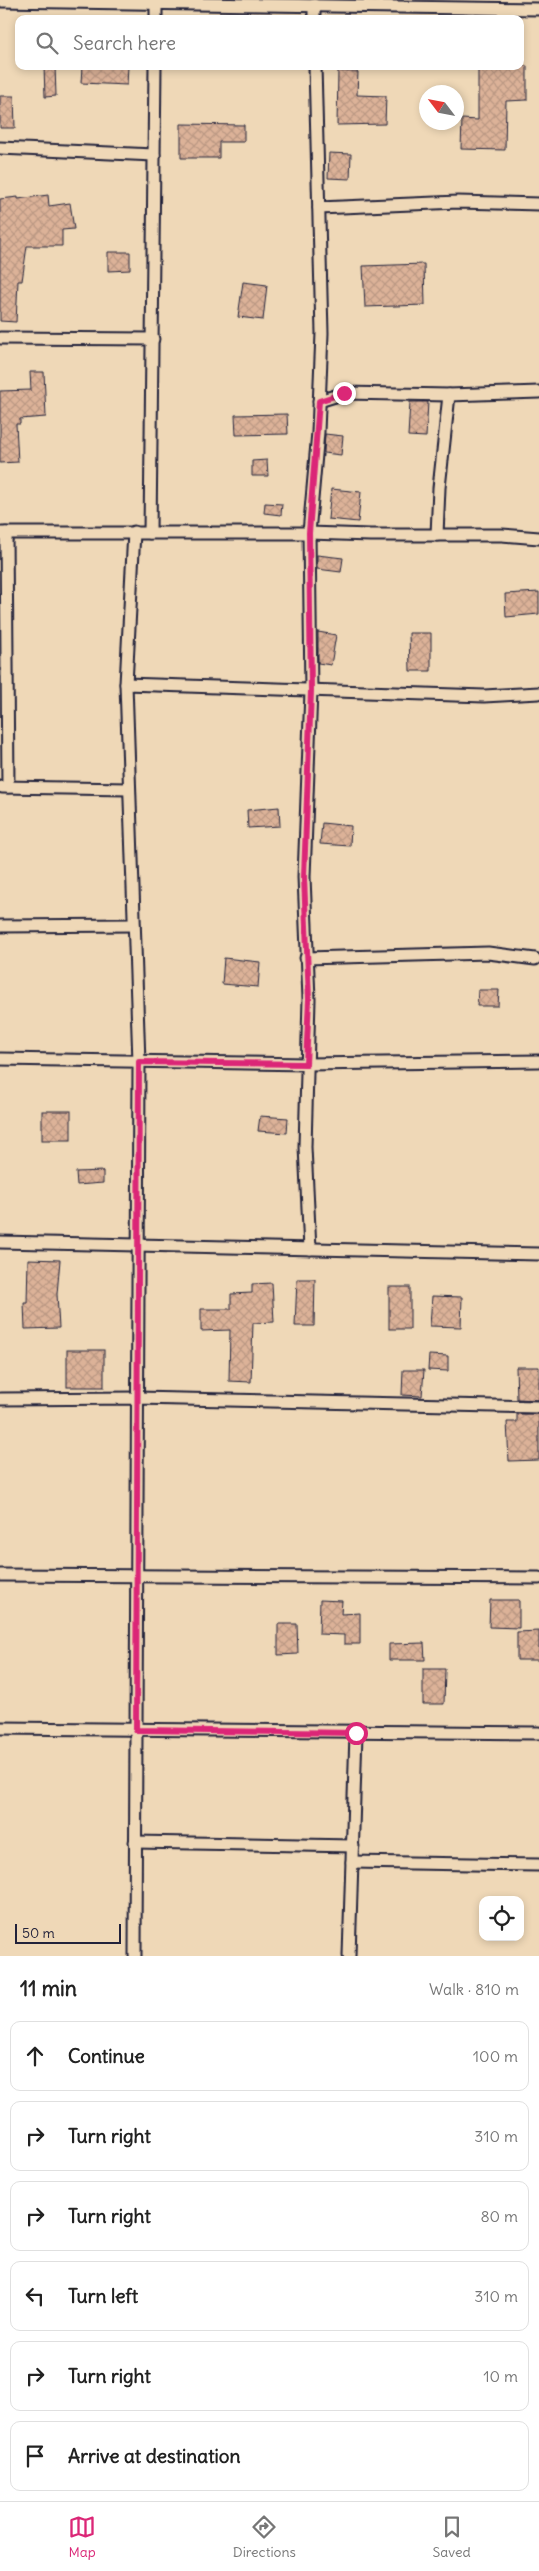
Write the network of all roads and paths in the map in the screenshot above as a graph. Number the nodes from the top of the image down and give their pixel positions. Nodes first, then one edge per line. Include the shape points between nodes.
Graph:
1 (0, 1) edge
2 (156, 2) edge
3 (328, 3) edge
4 (314, 5) junction
5 (539, 9) edge
6 (156, 15) edge
7 (314, 15) edge
8 (155, 70) edge
9 (315, 70) edge
10 (0, 148) edge
11 (154, 155) junction
12 (539, 204) edge
13 (319, 208) junction
14 (0, 338) edge
15 (152, 339) junction
16 (539, 392) edge
17 (449, 396) junction
18 (319, 401) junction
19 (134, 532) junction
20 (150, 532) junction
21 (3, 533) edge
22 (309, 533) junction
23 (437, 535) junction
24 (539, 538) edge
25 (126, 684) junction
26 (311, 691) junction
27 (539, 693) edge
28 (4, 787) edge
29 (129, 789) junction
30 (134, 925) junction
31 (0, 926) edge
32 (306, 958) junction
33 (535, 959) dead end
34 (0, 1059) edge
35 (539, 1061) edge
36 (139, 1062) junction
37 (306, 1064) junction
38 (0, 1242) edge
39 (138, 1245) junction
40 (310, 1249) junction
41 (539, 1254) edge
42 (138, 1398) junction
43 (0, 1399) edge
44 (539, 1407) edge
45 (137, 1574) junction
46 (0, 1575) edge
47 (539, 1578) edge
48 (0, 1728) edge
49 (136, 1730) junction
50 (356, 1733) junction
51 (539, 1734) edge
52 (136, 1842) junction
53 (353, 1846) junction
54 (352, 1862) junction
55 (539, 1865) edge
56 (135, 1956) edge
57 (349, 1956) edge

1 - 2 street
2 - 4 street
2 - 6 street
3 - 4 street
3 - 5 street
4 - 7 street
8 - 11 street
9 - 13 street
10 - 11 street
11 - 15 street
12 - 13 street via 458,202
13 - 18 street via 322,333
14 - 15 street
15 - 20 street
16 - 17 street
17 - 18 street via 344,393
17 - 23 street
18 - 22 street
19 - 20 street
19 - 21 street
19 - 25 street
20 - 22 street
21 - 28 street
22 - 23 street
22 - 26 street
23 - 24 street
25 - 26 street
25 - 29 street
26 - 27 street via 484,696
26 - 32 street via 304,877
28 - 29 street
29 - 30 street
30 - 31 street
30 - 36 street
32 - 33 street via 488,953
32 - 37 street via 309,999
34 - 36 street
35 - 37 street
36 - 37 street
36 - 39 street
37 - 40 street via 305,1147
38 - 39 street
39 - 40 street
39 - 42 street
40 - 41 street
42 - 43 street
42 - 44 street
42 - 45 street
45 - 46 street
45 - 47 street
45 - 49 street
48 - 49 street
49 - 50 street
49 - 52 street
50 - 51 street
50 - 53 street
52 - 53 street
52 - 56 street
53 - 54 street
54 - 55 street
54 - 57 street

